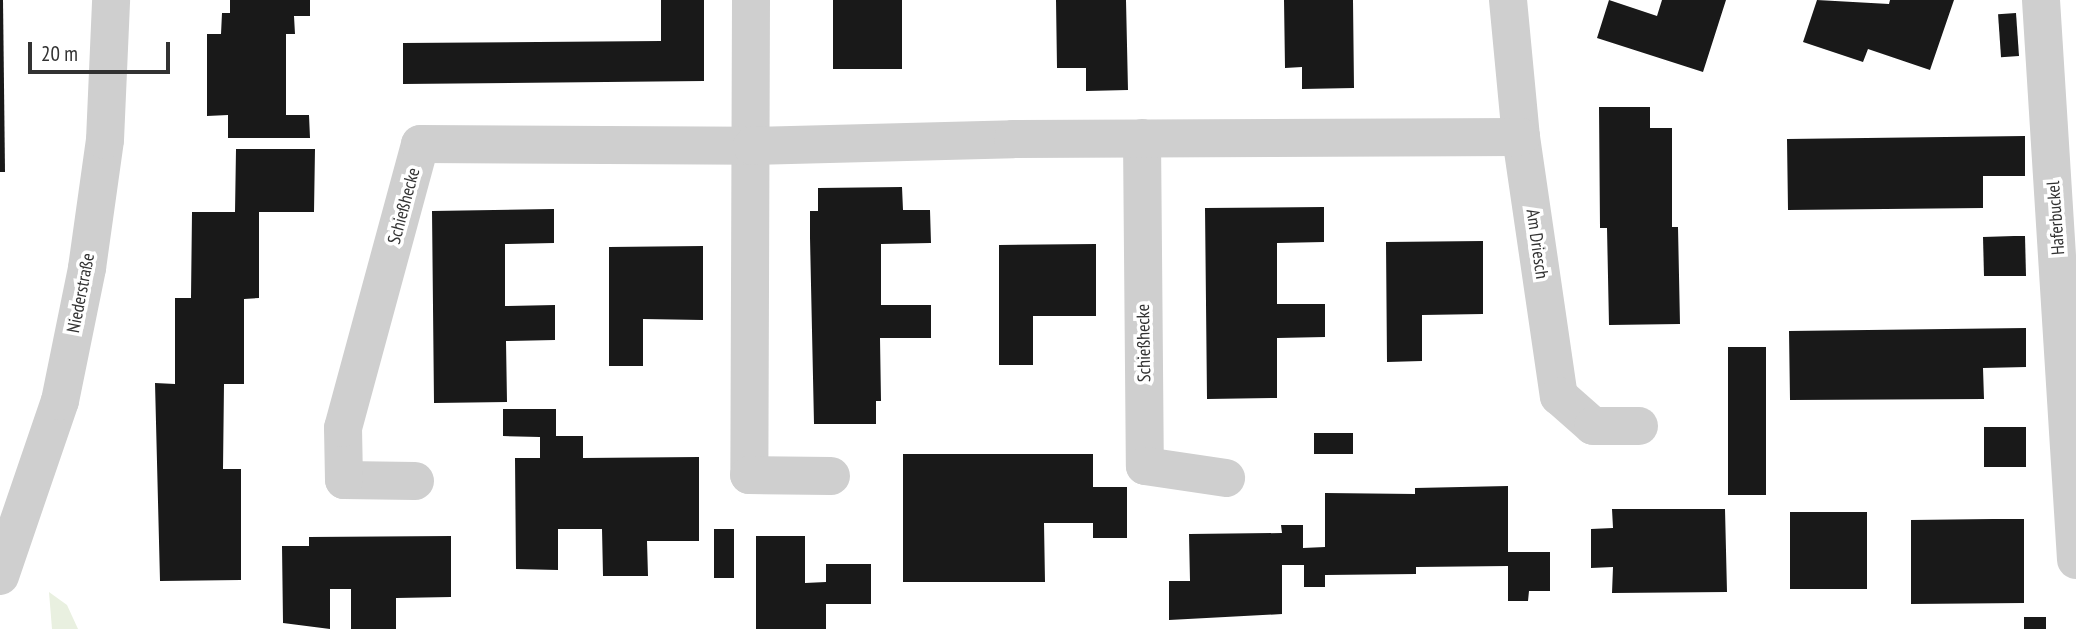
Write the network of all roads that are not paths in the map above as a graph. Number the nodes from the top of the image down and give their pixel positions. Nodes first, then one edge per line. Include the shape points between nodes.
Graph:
1 (111, 0) edge
2 (751, 0) edge
3 (1507, 0) edge
4 (2041, 0) edge
5 (1142, 138) junction
6 (1521, 138) junction
7 (752, 146) junction
8 (1639, 426) dead end
9 (831, 476) dead end
10 (1226, 478) dead end
11 (415, 481) dead end
12 (2076, 560) edge
13 (0, 576) edge

1 - 13 street, Niederstraße via 105,140 87,268 60,401
2 - 7 street
3 - 6 street, Am Driesch
4 - 12 street, Haferbuckel
5 - 6 street, Schießhecke
5 - 7 street, Schießhecke
5 - 10 street, Schießhecke via 1145,466
6 - 8 street, Am Driesch via 1559,396 1593,426
7 - 9 street via 749,475
7 - 11 street, Schießhecke via 420,144 344,428 344,480

